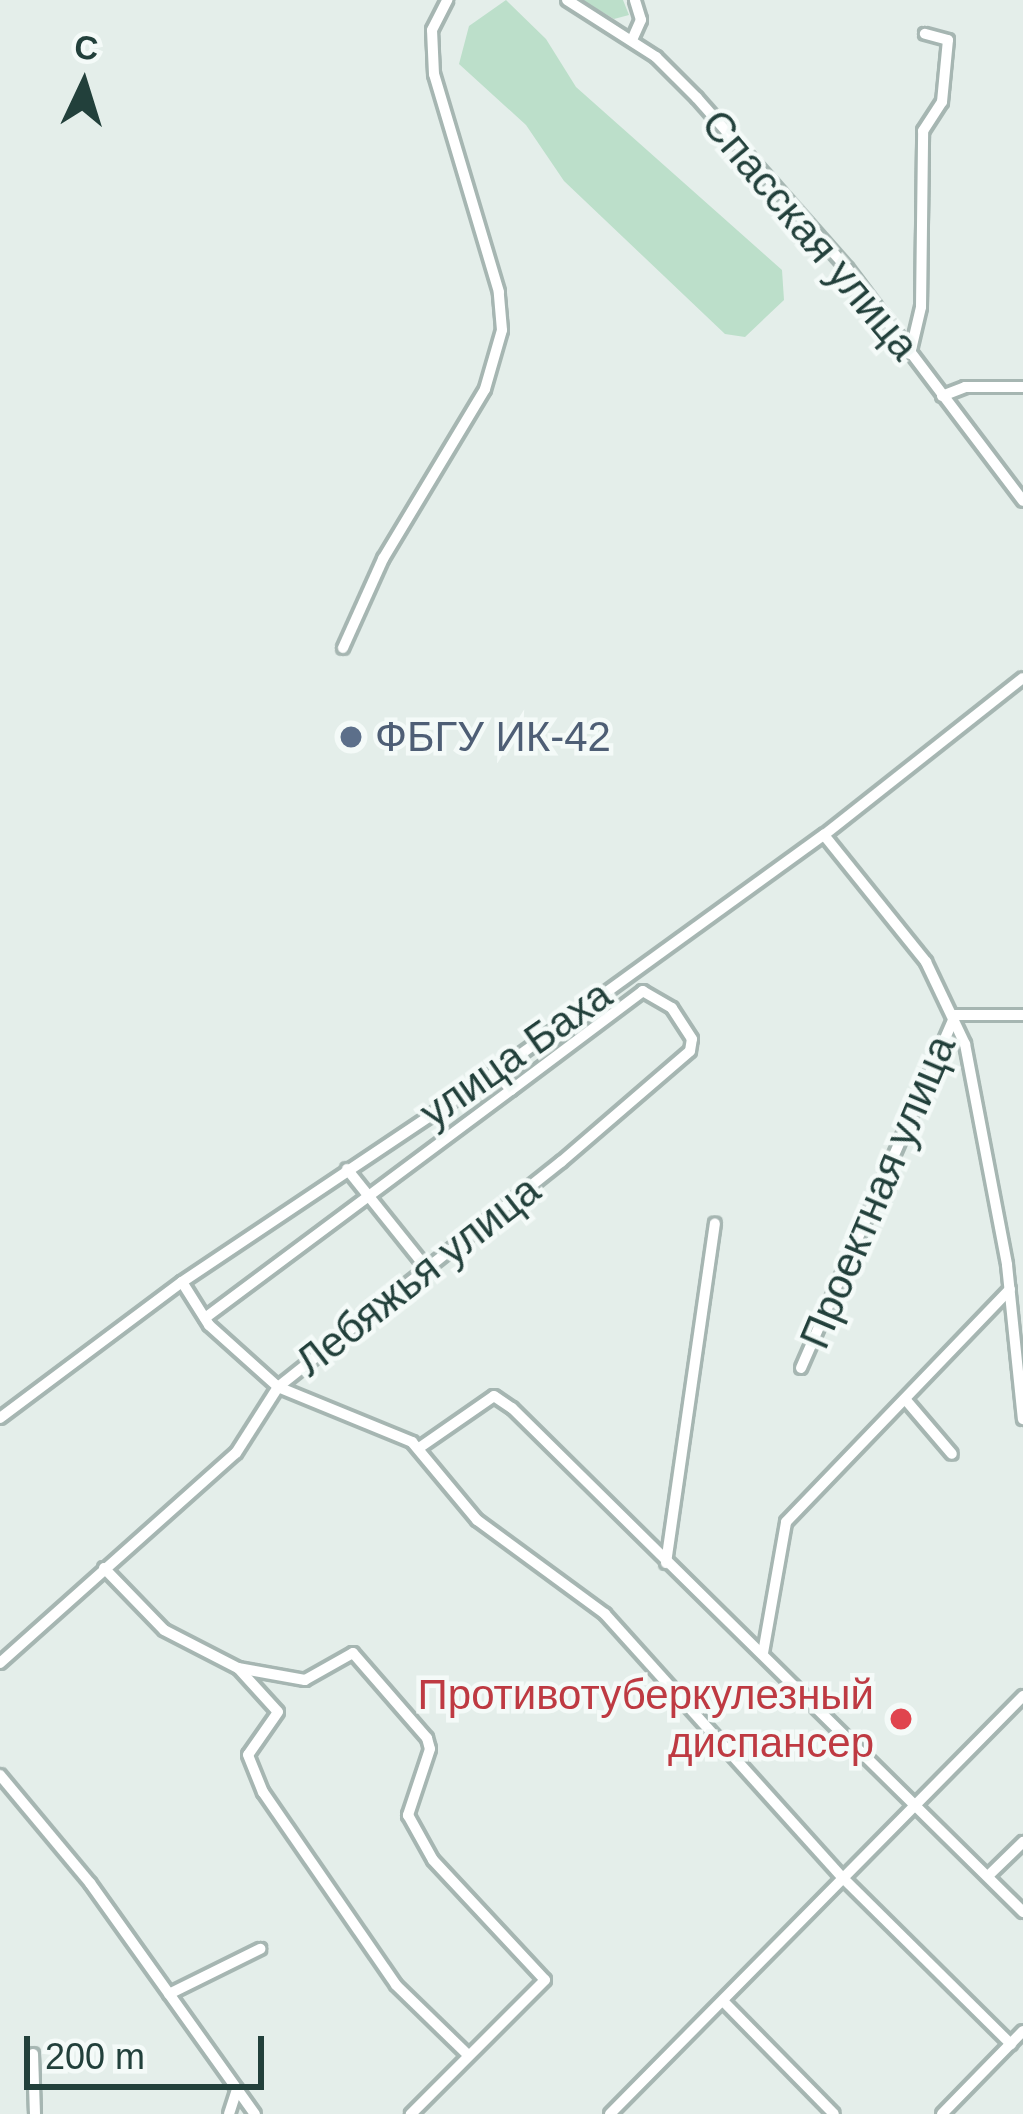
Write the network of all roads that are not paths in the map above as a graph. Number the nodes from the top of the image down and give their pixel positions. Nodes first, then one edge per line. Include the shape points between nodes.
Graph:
1 (447, 0) edge
2 (567, 0) edge
3 (635, 0) edge
4 (926, 34) dead end
5 (632, 40) junction
6 (910, 354) junction
7 (1023, 387) edge
8 (942, 396) junction
9 (1023, 501) edge
10 (343, 648) dead end
11 (1023, 678) edge
12 (824, 835) junction
13 (955, 1015) junction
14 (1023, 1015) edge
15 (496, 1072) junction
16 (511, 1090) junction
17 (347, 1169) junction
18 (370, 1197) junction
19 (715, 1224) dead end
20 (428, 1270) junction
21 (182, 1282) junction
22 (1010, 1289) junction
23 (205, 1318) junction
24 (802, 1368) dead end
25 (278, 1387) junction
26 (905, 1399) junction
27 (0, 1418) edge
28 (1023, 1419) edge
29 (419, 1448) junction
30 (952, 1454) dead end
31 (666, 1563) junction
32 (104, 1568) junction
33 (763, 1653) junction
34 (0, 1663) edge
35 (238, 1668) junction
36 (1023, 1696) edge
37 (0, 1775) edge
38 (917, 1803) junction
39 (1023, 1842) edge
40 (988, 1876) junction
41 (844, 1879) junction
42 (1023, 1912) edge
43 (260, 1949) dead end
44 (170, 1994) junction
45 (723, 2001) junction
46 (1023, 2031) edge
47 (1011, 2044) junction
48 (33, 2054) dead end
49 (468, 2055) junction
50 (237, 2089) junction
51 (35, 2114) edge
52 (229, 2114) edge
53 (255, 2114) edge
54 (411, 2114) edge
55 (610, 2114) edge
56 (834, 2114) edge
57 (942, 2114) edge

1 - 10 street via 432,30 434,74 500,292 500,343 484,389 383,559
2 - 5 street, Спасская улица
3 - 5 street via 641,20
4 - 6 street via 948,40 942,102 922,131 921,307
5 - 6 street, Спасская улица via 712,115 848,268
6 - 8 street, Спасская улица
7 - 8 street via 964,387
8 - 9 street, Спасская улица
11 - 12 street, улица Баха
12 - 13 street via 926,962
12 - 15 street, улица Баха
13 - 14 street
13 - 22 street
13 - 24 street, Проектная улица
15 - 16 street
15 - 17 street, улица Баха
16 - 18 street
16 - 20 street, Лебяжья улица via 653,991 683,1020 690,1051
17 - 18 street
17 - 21 street, улица Баха
18 - 20 street
18 - 23 street
19 - 31 street
20 - 25 street, Лебяжья улица
21 - 23 street
21 - 27 street, улица Баха
22 - 26 street
22 - 28 street
23 - 25 street
25 - 29 street
25 - 32 street, Лебяжья улица via 236,1454
26 - 30 street
26 - 33 street via 786,1522
29 - 31 street via 494,1396
29 - 41 street via 477,1520 604,1614
31 - 33 street
32 - 34 street, Лебяжья улица
32 - 35 street via 164,1630
33 - 38 street
35 - 49 street via 278,1712 248,1755 262,1792 395,1984
35 - 49 street via 305,1680 353,1653 430,1745 407,1808 433,1860 545,1980
36 - 38 street
37 - 44 street
38 - 40 street
38 - 41 street
39 - 40 street
40 - 42 street
41 - 45 street
41 - 47 street
43 - 44 street
44 - 50 street
45 - 55 street
45 - 56 street
46 - 47 street
47 - 57 street
48 - 51 street
49 - 54 street
50 - 52 street
50 - 53 street

